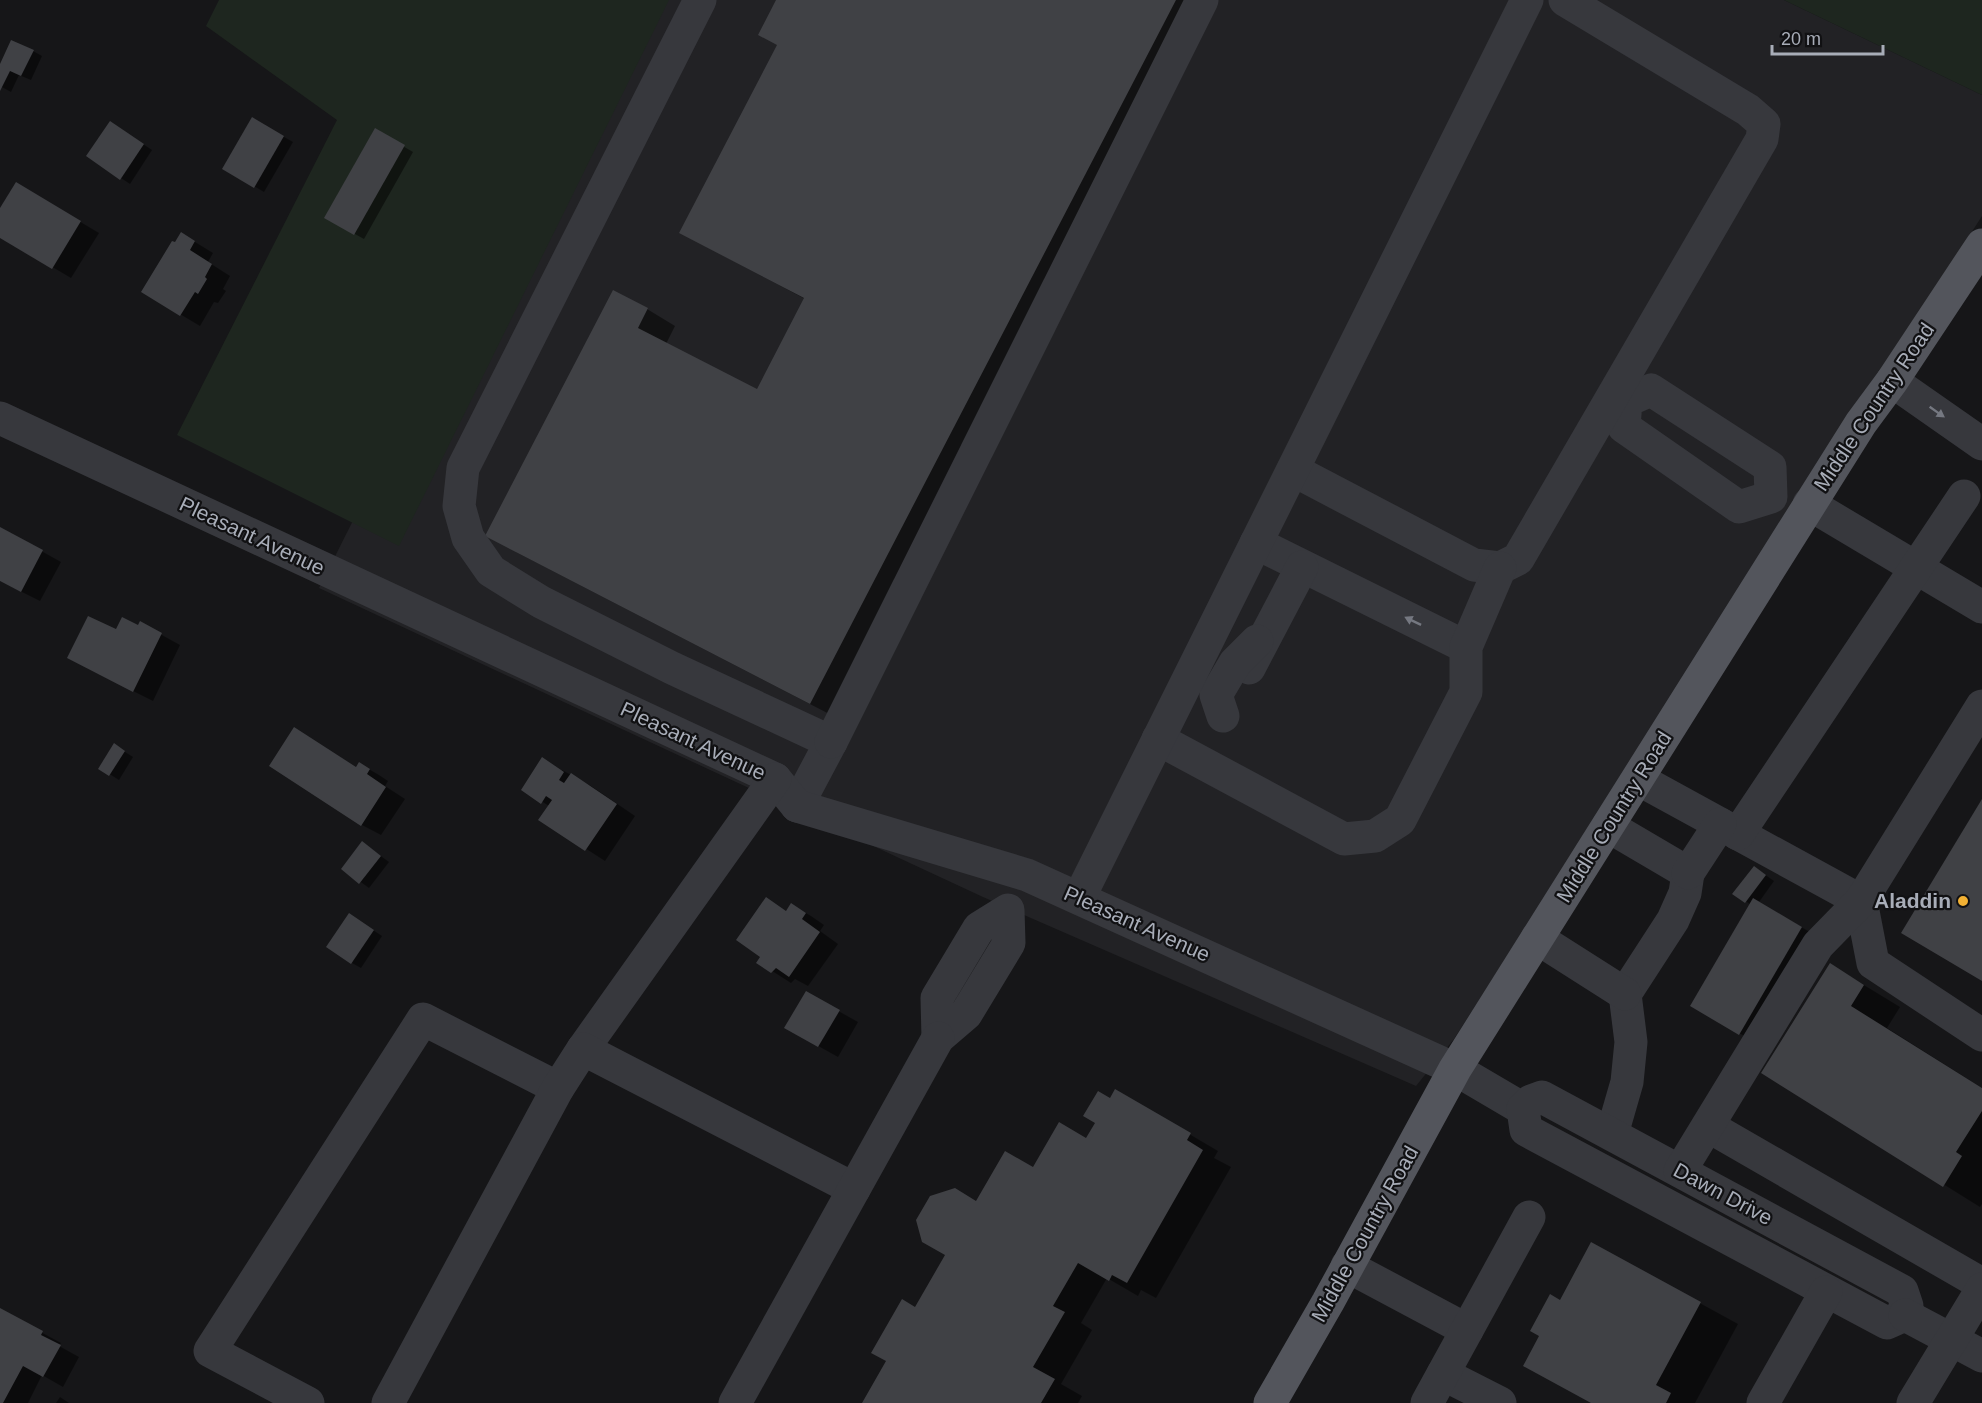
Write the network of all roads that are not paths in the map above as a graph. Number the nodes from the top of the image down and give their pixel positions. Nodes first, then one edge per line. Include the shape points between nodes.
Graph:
1 (700, 0) edge
2 (1202, 0) edge
3 (1527, 0) edge
4 (1565, 0) edge
5 (1982, 245) edge
6 (1892, 381) junction
7 (1620, 397) junction
8 (0, 418) edge
9 (1982, 444) edge
10 (1293, 470) junction
11 (1964, 496) dead end
12 (1771, 497) junction
13 (1806, 510) junction
14 (1257, 543) junction
15 (1302, 567) junction
16 (1500, 568) junction
17 (1916, 568) junction
18 (1982, 607) edge
19 (1271, 627) junction
20 (1466, 647) junction
21 (1249, 668) dead end
22 (1982, 706) edge
23 (1158, 739) junction
24 (831, 742) junction
25 (1200, 760) junction
26 (775, 779) junction
27 (1638, 779) junction
28 (797, 806) junction
29 (1608, 826) junction
30 (1729, 829) junction
31 (1688, 873) junction
32 (1027, 874) junction
33 (1078, 898) junction
34 (1861, 901) junction
35 (1537, 938) junction
36 (1625, 994) junction
37 (1982, 1035) edge
38 (583, 1048) junction
39 (1455, 1069) junction
40 (558, 1088) junction
41 (1523, 1109) junction
42 (1707, 1126) junction
43 (1612, 1134) junction
44 (1680, 1171) junction
45 (854, 1189) junction
46 (1529, 1216) dead end
47 (1347, 1266) junction
48 (1982, 1286) edge
49 (1826, 1292) junction
50 (1905, 1315) junction
51 (1467, 1330) junction
52 (1951, 1339) junction
53 (1982, 1356) edge
54 (1443, 1374) junction
55 (308, 1403) edge
56 (388, 1403) edge
57 (735, 1403) edge
58 (1270, 1403) edge
59 (1427, 1403) edge
60 (1500, 1403) edge
61 (1763, 1403) edge
62 (1913, 1403) edge

1 - 24 street via 463,468 459,506 468,538 491,571 551,608
2 - 24 street
3 - 10 street
4 - 7 street via 1748,110 1764,124 1762,139
5 - 6 main road, Middle Country Road
6 -> 9 street
6 - 13 main road, Middle Country Road
7 - 12 street via 1624,427 1739,507
7 - 12 street via 1651,390 1770,466
7 - 16 street via 1518,558
8 - 26 street, Pleasant Avenue
10 - 14 street
10 - 16 street via 1474,565
11 - 17 street
12 - 13 street
13 - 17 street
13 - 27 main road, Middle Country Road
14 - 15 street
14 - 23 street
15 - 19 street
20 -> 15 street
16 - 20 street
17 - 18 street
17 - 30 street
19 - 21 street
19 - 25 street via 1235,663 1216,695 1227,709
20 - 25 street via 1466,692 1400,820 1375,836 1344,839
22 - 34 street
23 - 25 street
23 - 33 street
24 - 28 street
26 - 28 street, Pleasant Avenue
26 - 38 street
27 - 29 main road, Middle Country Road
27 - 30 street
28 - 32 street, Pleasant Avenue
29 - 31 street
29 - 35 main road, Middle Country Road
30 - 31 street
30 - 34 street
31 - 36 street via 1685,893 1672,920
32 - 33 street, Pleasant Avenue
32 - 45 street via 1008,910 1009,943 966,1014 938,1038
33 - 39 street, Pleasant Avenue
34 - 37 street via 1873,963
34 - 42 street via 1818,945
35 - 36 street
35 - 39 main road, Middle Country Road
36 - 43 street via 1631,1042 1627,1082
38 - 40 street
38 - 45 street
39 - 41 street
39 - 47 main road, Middle Country Road
40 - 55 street via 423,1020 210,1351
40 - 56 street
41 - 43 street, Dawn Drive via 1542,1096
41 - 49 street, Dawn Drive via 1526,1130
42 - 44 street
42 - 48 street
43 - 44 street, Dawn Drive
44 - 50 street, Dawn Drive via 1902,1291 1907,1306
45 - 57 street
46 - 51 street
47 - 51 street
47 - 58 main road, Middle Country Road
48 - 52 street
49 - 50 street, Dawn Drive via 1887,1323
49 - 61 street
50 - 52 street
51 - 54 street
52 - 53 street
52 - 62 street
54 - 59 street
54 - 60 street

